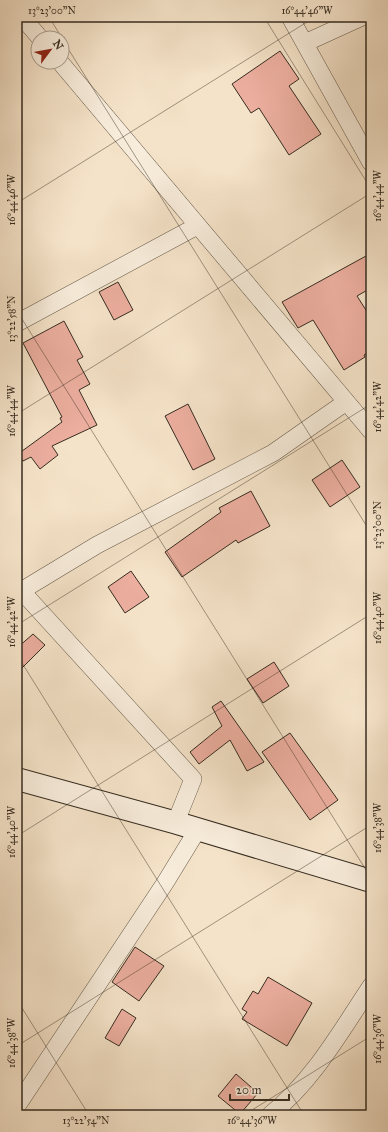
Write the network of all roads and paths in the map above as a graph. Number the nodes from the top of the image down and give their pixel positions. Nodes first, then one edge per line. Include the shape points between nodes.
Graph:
1 (22, 17) edge
2 (290, 17) edge
3 (362, 17) edge
4 (33, 30) edge
5 (305, 44) junction
6 (67, 70) edge
7 (371, 163) edge
8 (197, 226) junction
9 (17, 323) edge
10 (346, 402) junction
11 (371, 431) edge
12 (19, 589) edge
13 (17, 779) edge
14 (178, 823) junction
15 (198, 829) junction
16 (371, 881) edge
17 (371, 986) edge
18 (17, 1106) edge
19 (270, 1115) edge

1 - 4 street
2 - 5 street
3 - 5 street
5 - 7 street
6 - 8 street
8 - 9 street
8 - 10 street
10 - 11 street
10 - 12 street via 273,453
12 - 14 street via 193,780 179,814
13 - 14 street
14 - 15 street
15 - 16 street
15 - 18 street
17 - 19 street via 323,1060 284,1104

